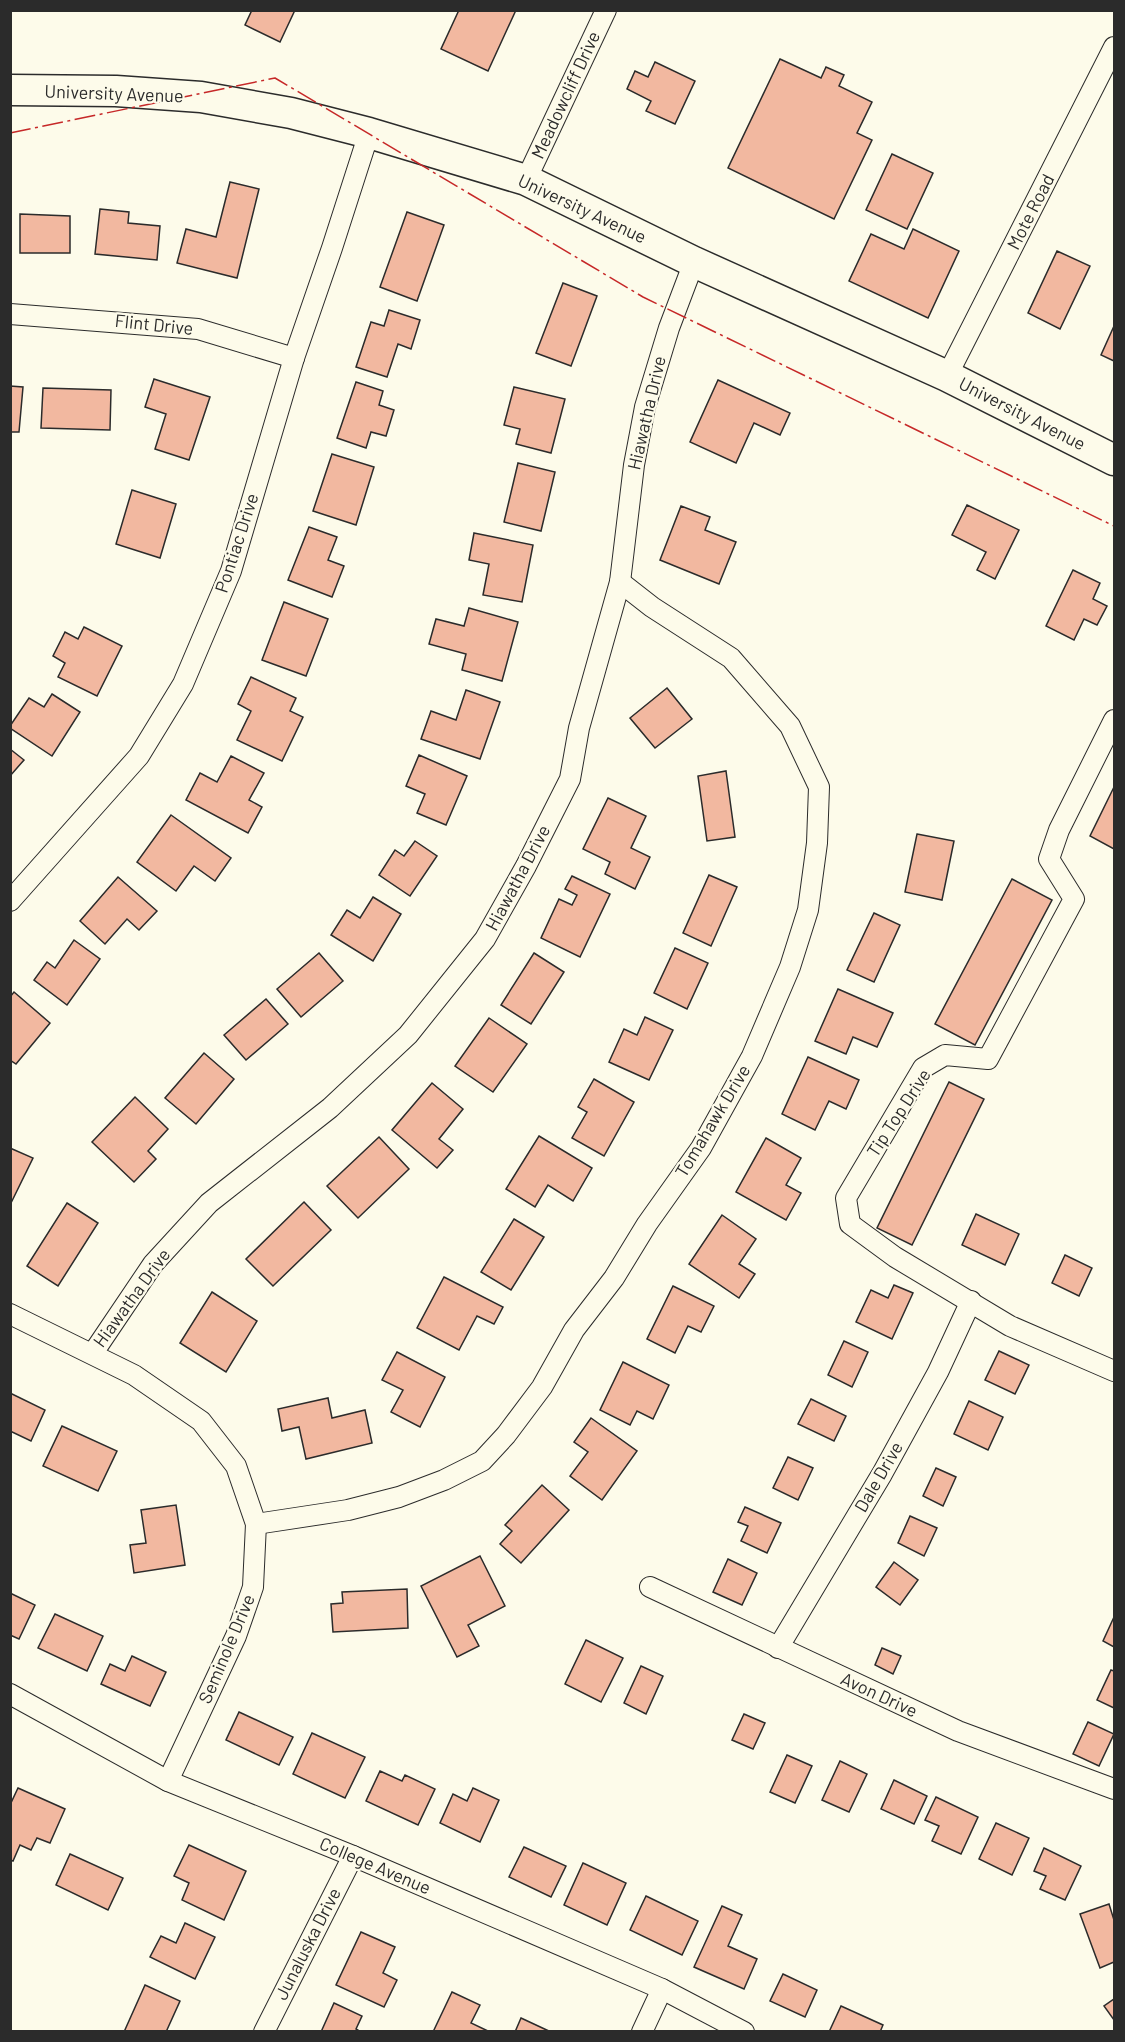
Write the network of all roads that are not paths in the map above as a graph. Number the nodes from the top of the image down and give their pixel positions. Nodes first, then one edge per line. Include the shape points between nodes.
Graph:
1 (606, 10) edge
2 (1114, 47) edge
3 (10, 90) edge
4 (369, 134) junction
5 (526, 180) junction
6 (694, 262) junction
7 (10, 314) edge
8 (294, 357) junction
9 (947, 376) junction
10 (1114, 460) edge
11 (620, 582) junction
12 (1114, 720) edge
13 (10, 902) edge
14 (971, 1301) junction
15 (10, 1314) edge
16 (93, 1353) junction
17 (1114, 1371) edge
18 (256, 1524) junction
19 (650, 1587) dead end
20 (778, 1648) junction
21 (10, 1694) edge
22 (168, 1781) junction
23 (1114, 1789) edge
24 (353, 1856) junction
25 (662, 1989) junction
26 (264, 2031) edge
27 (642, 2031) edge
28 (744, 2031) edge

1 - 5 street, Meadowcliff Drive
2 - 9 street, Mote Road
3 - 4 main road, University Avenue via 201,97 291,113
4 - 5 main road, University Avenue
4 - 8 street, Pontiac Drive
5 - 6 main road, University Avenue
6 - 9 main road, University Avenue
6 - 11 street, Hiawatha Drive via 645,406
7 - 8 street, Flint Drive via 198,329
8 - 13 street, Pontiac Drive via 231,571 183,684 139,756
9 - 10 main road, University Avenue
11 - 16 street, Hiawatha Drive via 579,728 570,779 485,939 408,1035 330,1108 209,1203 153,1264
11 - 18 street, Tomahawk Drive via 731,658 790,726 819,787 808,910 790,967 753,1056 701,1148 614,1278 574,1330 542,1387 482,1461 399,1497 348,1510
12 - 14 street, Tip Top Drive via 1059,830 1049,859 1074,899 988,1059 945,1055 923,1068 846,1198 850,1224 895,1257
14 - 17 street, Tip Top Drive via 1010,1326
14 - 20 street, Dale Drive via 938,1372 882,1474
15 - 16 street, Seminole Drive
16 - 18 street, Seminole Drive via 134,1375 201,1421 236,1466
18 - 22 street, Seminole Drive via 253,1587 236,1636
19 - 20 street, Avon Drive
20 - 23 street, Avon Drive via 958,1731
21 - 22 street, College Avenue
22 - 24 street, College Avenue
24 - 25 street, College Avenue
24 - 26 street, Junaluska Drive
25 - 27 street
25 - 28 street, College Avenue

